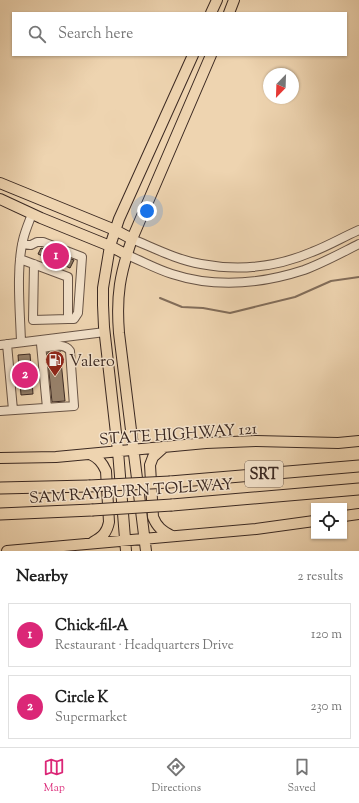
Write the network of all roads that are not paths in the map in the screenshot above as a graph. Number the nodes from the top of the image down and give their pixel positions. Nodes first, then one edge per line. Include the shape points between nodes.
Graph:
1 (217, 0) edge
2 (234, 0) edge
3 (214, 12) edge
4 (229, 12) edge
5 (193, 56) edge
6 (211, 56) edge
7 (0, 183) edge
8 (0, 199) edge
9 (32, 214) junction
10 (115, 230) junction
11 (359, 230) edge
12 (132, 239) junction
13 (22, 244) junction
14 (359, 244) edge
15 (110, 246) junction
16 (127, 255) junction
17 (306, 255) junction
18 (20, 259) junction
19 (34, 264) junction
20 (310, 267) junction
21 (68, 319) junction
22 (20, 320) junction
23 (33, 320) junction
24 (105, 332) junction
25 (21, 342) junction
26 (41, 344) junction
27 (5, 346) edge
28 (0, 354) edge
29 (0, 408) edge
30 (47, 408) junction
31 (13, 410) junction
32 (0, 411) edge
33 (359, 441) edge
34 (164, 446) junction
35 (134, 449) junction
36 (118, 451) junction
37 (90, 454) junction
38 (0, 458) edge
39 (359, 466) edge
40 (0, 488) edge
41 (359, 489) edge
42 (4, 514) edge
43 (359, 514) edge
44 (347, 516) edge
45 (311, 521) edge
46 (172, 536) junction
47 (145, 539) junction
48 (93, 542) junction
49 (125, 546) edge
50 (7, 551) edge
51 (146, 551) edge

1 - 3 main road
2 - 4 main road
5 - 10 main road
6 - 12 main road
7 - 10 main road
8 - 9 main road
9 - 13 street
9 - 15 main road
10 - 12 main road
10 - 15 main road
11 - 17 street
12 - 16 main road
12 - 17 street via 179,258 221,267 264,266
13 - 18 street
13 - 21 street via 43,242 82,257 78,313 74,319
14 - 20 street
15 - 16 main road
15 - 24 main road via 103,288
16 - 20 street via 172,274 213,282 256,282
16 - 35 main road via 122,268 118,310
17 - 20 street
18 - 19 street
18 - 22 street
19 - 21 street via 68,277
19 - 23 street
21 - 23 street
22 - 23 street
22 - 25 street
24 - 26 street
24 - 36 main road
25 - 26 street
25 - 27 street
26 - 30 street
26 - 30 street via 63,346 70,351 74,406
27 - 28 street
27 - 31 street
29 - 32 street
30 - 31 street
31 - 32 street
33 - 34 main road, STATE HIGHWAY 121 via 256,441
34 - 35 main road, STATE HIGHWAY 121
34 - 46 main road via 152,457 150,465 153,517 156,525
35 - 36 main road, STATE HIGHWAY 121
35 - 47 main road
36 - 37 main road, STATE HIGHWAY 121
36 - 49 main road
37 - 38 main road, STATE HIGHWAY 121
37 - 48 main road via 103,463 106,471 109,522 108,530
39 - 40 highway, SAM RAYBURN TOLLWAY / SRT, bridge via 170,482
41 - 42 highway, SAM RAYBURN TOLLWAY / SRT, bridge via 172,505
43 - 44 main road
45 - 46 main road
46 - 47 main road
47 - 49 main road
47 - 51 main road
48 - 49 main road
48 - 50 main road

